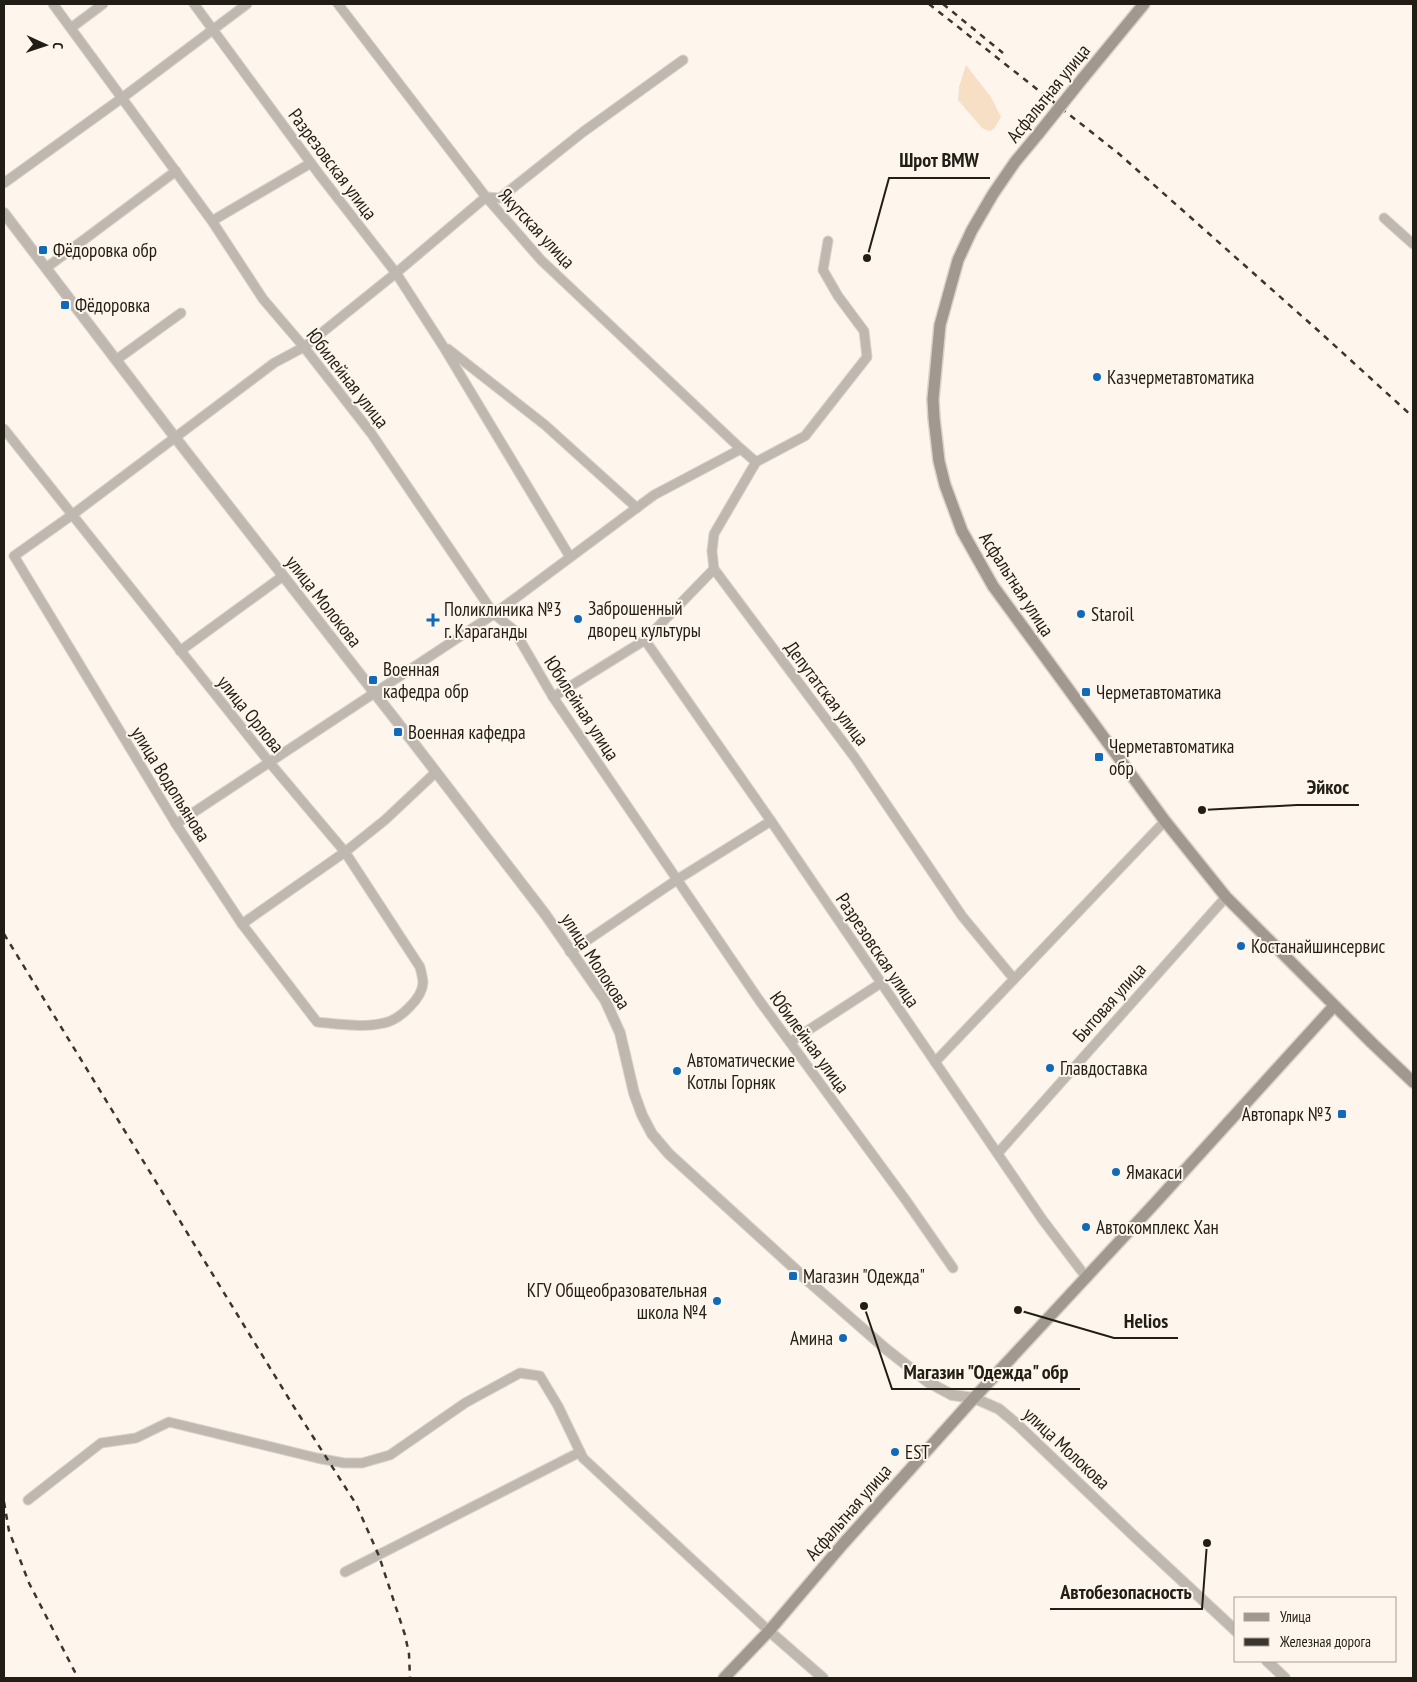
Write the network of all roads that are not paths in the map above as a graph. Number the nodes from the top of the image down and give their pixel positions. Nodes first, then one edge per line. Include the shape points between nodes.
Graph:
1 (53, 4) edge
2 (102, 4) edge
3 (194, 4) edge
4 (247, 4) edge
5 (338, 4) edge
6 (1144, 4) edge
7 (71, 28) junction
8 (213, 28) junction
9 (683, 60) dead end
10 (122, 98) junction
11 (311, 162) junction
12 (176, 171) junction
13 (4, 183) edge
14 (486, 198) junction
15 (4, 213) edge
16 (1384, 218) dead end
17 (212, 221) junction
18 (828, 241) dead end
19 (1413, 244) edge
20 (46, 268) junction
21 (396, 273) junction
22 (182, 313) dead end
23 (444, 346) junction
24 (304, 347) junction
25 (116, 360) junction
26 (4, 429) edge
27 (174, 436) junction
28 (741, 449) junction
29 (756, 462) junction
30 (637, 508) junction
31 (72, 515) junction
32 (570, 558) junction
33 (714, 569) junction
34 (283, 576) junction
35 (494, 614) junction
36 (645, 640) junction
37 (180, 651) junction
38 (374, 693) junction
39 (553, 697) junction
40 (270, 763) junction
41 (436, 772) junction
42 (771, 821) junction
43 (1165, 821) junction
44 (176, 824) junction
45 (346, 852) junction
46 (678, 879) junction
47 (1226, 897) junction
48 (242, 924) junction
49 (570, 952) junction
50 (1014, 979) junction
51 (881, 983) junction
52 (1334, 1006) junction
53 (385, 1023) joint
54 (790, 1042) junction
55 (935, 1062) junction
56 (1413, 1082) edge
57 (998, 1153) junction
58 (953, 1268) dead end
59 (1086, 1277) junction
60 (974, 1398) junction
61 (580, 1452) junction
62 (28, 1500) dead end
63 (345, 1572) dead end
64 (1234, 1629) edge
65 (769, 1632) junction
66 (1268, 1662) edge
67 (724, 1678) edge
68 (823, 1678) edge
69 (1285, 1678) edge

1 - 7 street, Юбилейная улица
2 - 7 street
3 - 8 street, Разрезовская улица
4 - 8 street
5 - 14 street, Якутская улица
6 - 43 main road, Асфальтная улица, bridge via 1015,162 972,230 958,260 940,325 933,399 945,485 962,531 993,586
7 - 10 street, Юбилейная улица
8 - 10 street
8 - 11 street, Разрезовская улица
9 - 14 street via 583,132 500,198
10 - 12 street, Юбилейная улица
10 - 13 street
11 - 17 street
11 - 21 street, Разрезовская улица
12 - 17 street, Юбилейная улица
12 - 20 street
14 - 21 street
14 - 28 street, Якутская улица via 541,260
15 - 20 street, улица Молокова
16 - 19 street
17 - 24 street, Юбилейная улица via 263,299
18 - 29 street via 823,270 864,331 867,358 805,436
20 - 25 street, улица Молокова
21 - 23 street, Разрезовская улица
21 - 24 street
22 - 25 street
23 - 30 street, Разрезовская улица via 545,425
23 - 32 street, Разрезовская улица
24 - 27 street via 274,363
24 - 35 street, Юбилейная улица via 371,433
25 - 27 street, улица Молокова
26 - 31 street, улица Орлова
27 - 31 street
27 - 34 street, улица Молокова
28 - 29 street, Якутская улица
28 - 30 street
29 - 33 street via 714,534
30 - 32 street
31 - 37 street, улица Орлова
31 - 44 street, улица Водопьянова via 14,556
32 - 35 street
33 - 36 street
33 - 50 street, Депутатская улица via 855,758 962,916
34 - 37 street
34 - 38 street, улица Молокова
35 - 38 street
35 - 39 street, Юбилейная улица via 514,630
36 - 39 street
36 - 42 street, Разрезовская улица
37 - 40 street, улица Орлова
38 - 40 street
38 - 41 street, улица Молокова
39 - 46 street, Юбилейная улица
40 - 44 street
40 - 45 street, улица Орлова
41 - 45 street via 386,820
41 - 49 street, улица Молокова via 545,914
42 - 46 street
42 - 51 street, Разрезовская улица
43 - 47 main road, Асфальтная улица
43 - 50 street
44 - 48 street, улица Водопьянова
45 - 48 street
45 - 53 street, улица Орлова via 420,967 423,984 415,1001 406,1011
46 - 49 street
46 - 54 street, Юбилейная улица
47 - 52 main road, Асфальтная улица
47 - 57 street, Бытовая улица
48 - 53 street, улица Водопьянова via 317,1022
49 - 60 street, улица Молокова via 605,1000 620,1033 642,1115 652,1134 669,1154 886,1349 928,1382 952,1394
50 - 55 street
51 - 54 street
51 - 55 street, Разрезовская улица
52 - 56 main road
52 - 59 main road, Асфальтная улица
54 - 58 street, Юбилейная улица
55 - 57 street, Разрезовская улица
57 - 59 street, Разрезовская улица
59 - 60 main road, Асфальтная улица
60 - 64 street, улица Молокова via 999,1409 1019,1426
60 - 65 main road, Асфальтная улица
61 - 62 street via 540,1376 520,1373 465,1403 390,1456 364,1463 317,1458 169,1422 136,1438 101,1443
61 - 63 street
61 - 65 street
65 - 67 main road, Асфальтная улица
65 - 68 street
66 - 69 street

